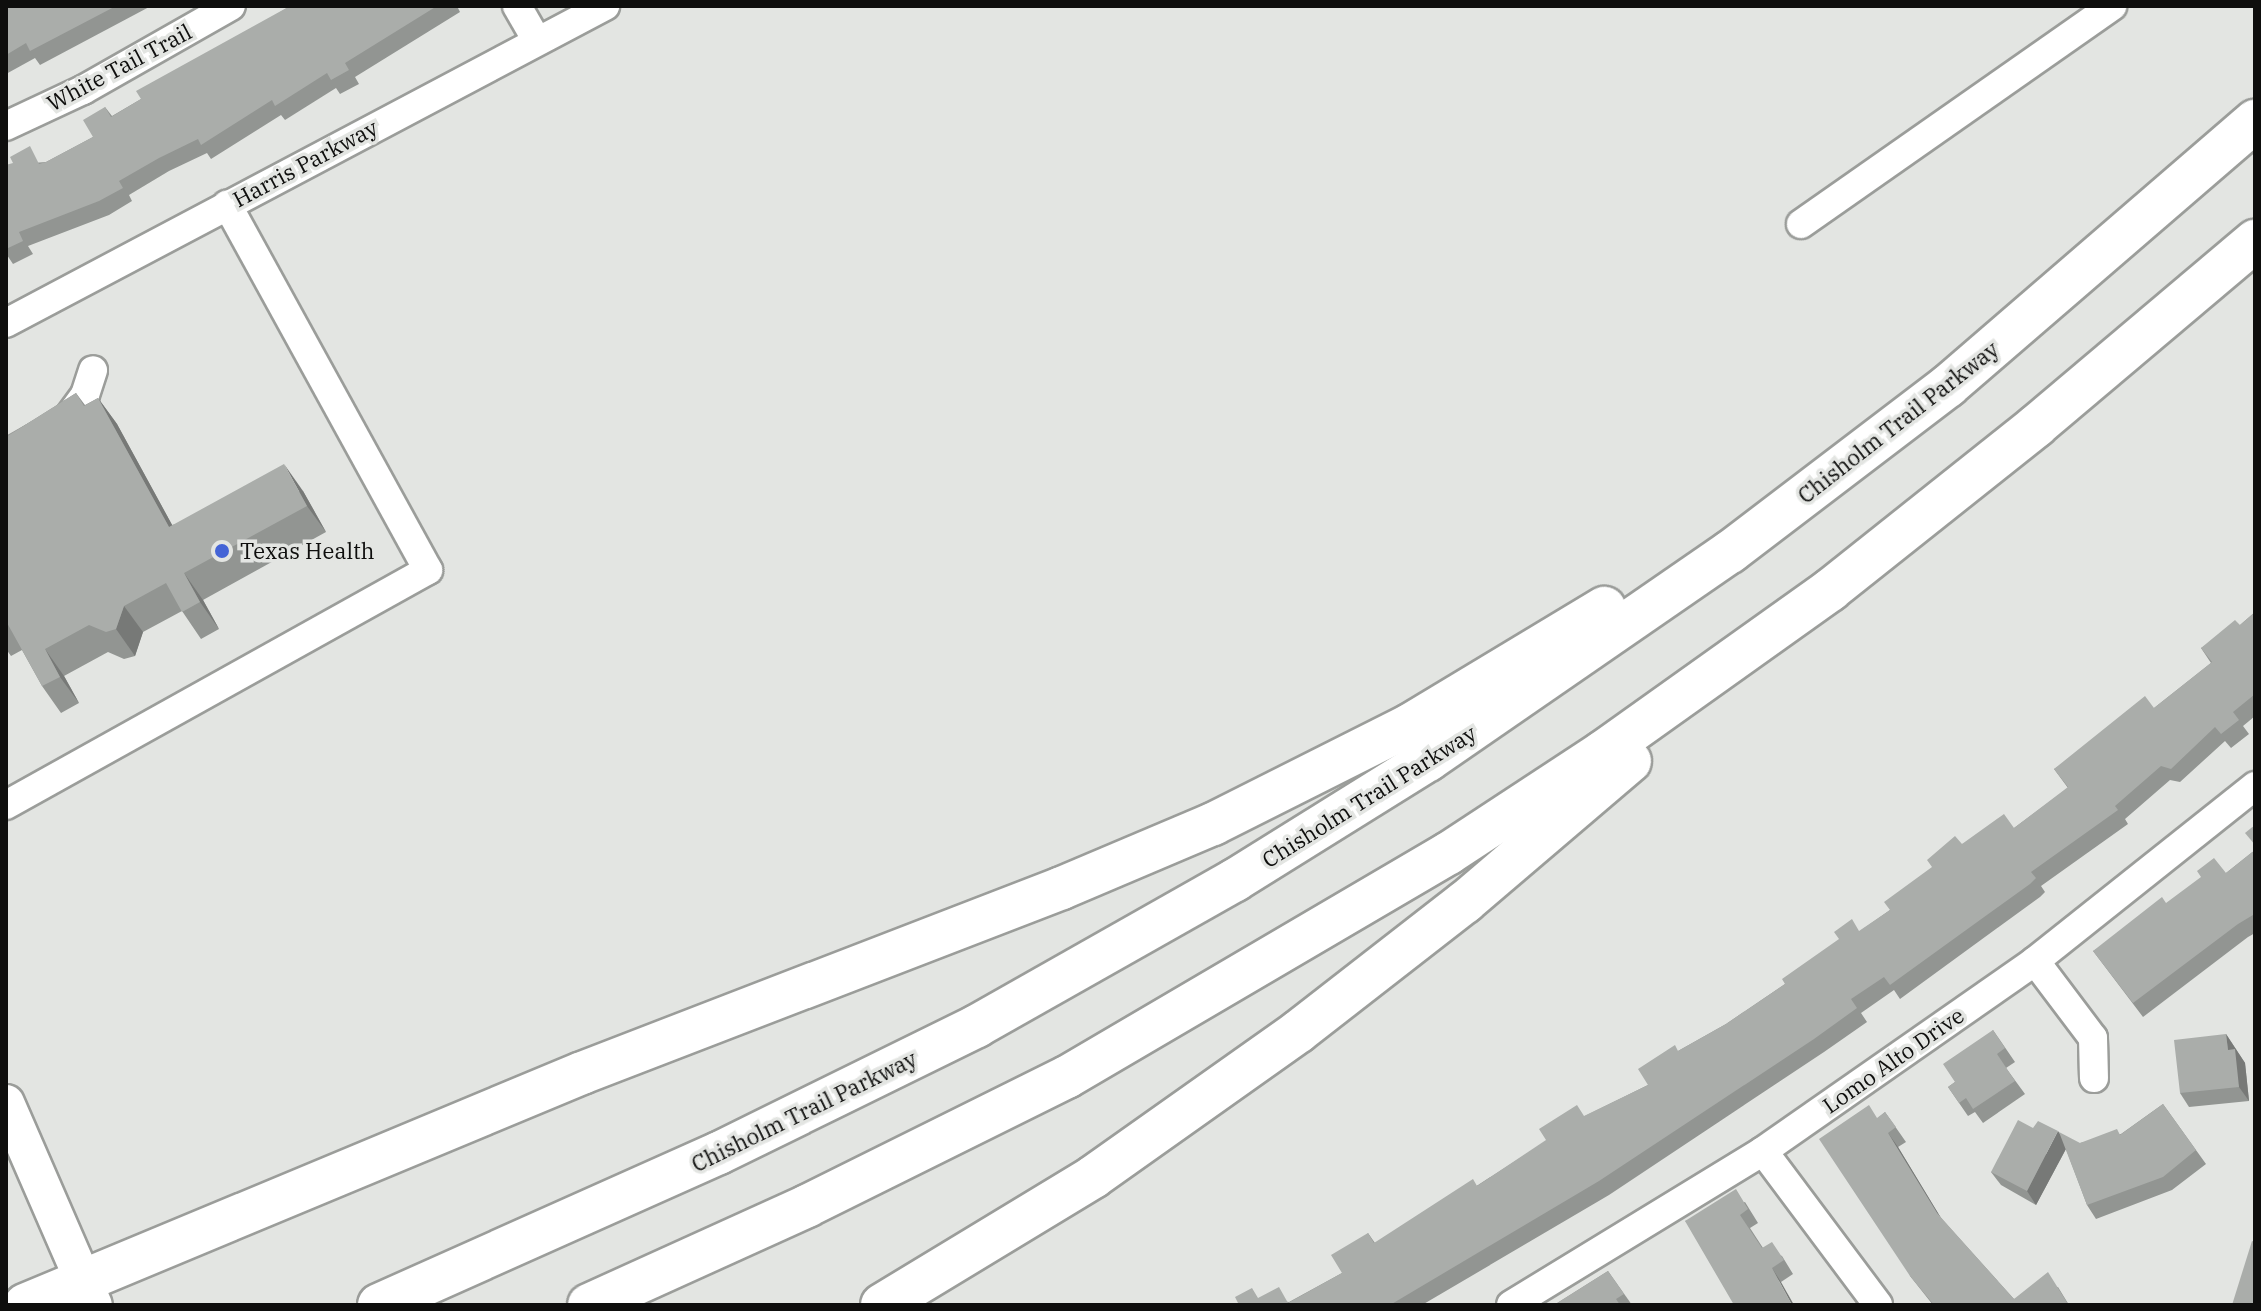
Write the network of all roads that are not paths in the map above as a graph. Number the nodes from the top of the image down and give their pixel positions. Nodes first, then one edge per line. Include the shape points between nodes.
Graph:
1 (231, 6) edge
2 (517, 6) edge
3 (605, 6) edge
4 (2112, 6) edge
5 (537, 40) junction
6 (6, 126) edge
7 (2248, 128) edge
8 (227, 205) junction
9 (1801, 224) dead end
10 (2255, 241) edge
11 (6, 323) edge
12 (93, 370) dead end
13 (1948, 386) junction
14 (6, 455) edge
15 (1830, 590) junction
16 (2255, 786) edge
17 (6, 805) edge
18 (2035, 961) junction
19 (2094, 1078) dead end
20 (7, 1106) edge
21 (1763, 1151) junction
22 (89, 1292) edge
23 (25, 1305) edge
24 (379, 1305) edge
25 (589, 1305) edge
26 (882, 1305) edge
27 (1511, 1305) edge
28 (1878, 1305) edge

1 - 6 street, White Tail Trail via 83,90
2 - 5 street
3 - 5 street, Harris Parkway
4 - 9 street
5 - 8 street, Harris Parkway
7 - 13 highway, Chisholm Trail Parkway
8 - 11 street, Harris Parkway
8 - 17 street via 428,570
10 - 15 highway
12 - 14 street via 85,395 66,421
13 - 22 highway via 1465,694 1256,804 1085,879 582,1073
13 - 24 highway, Chisholm Trail Parkway via 1730,552 1539,687 1235,880 1042,991 853,1090
15 - 25 highway via 1511,813 1149,1031 918,1153
15 - 26 highway via 1465,902 1299,1031 1093,1177
16 - 18 street, Lomo Alto Drive
18 - 19 street via 2093,1038
18 - 21 street, Lomo Alto Drive
20 - 22 main road
21 - 27 street, Lomo Alto Drive
21 - 28 street
22 - 23 highway

